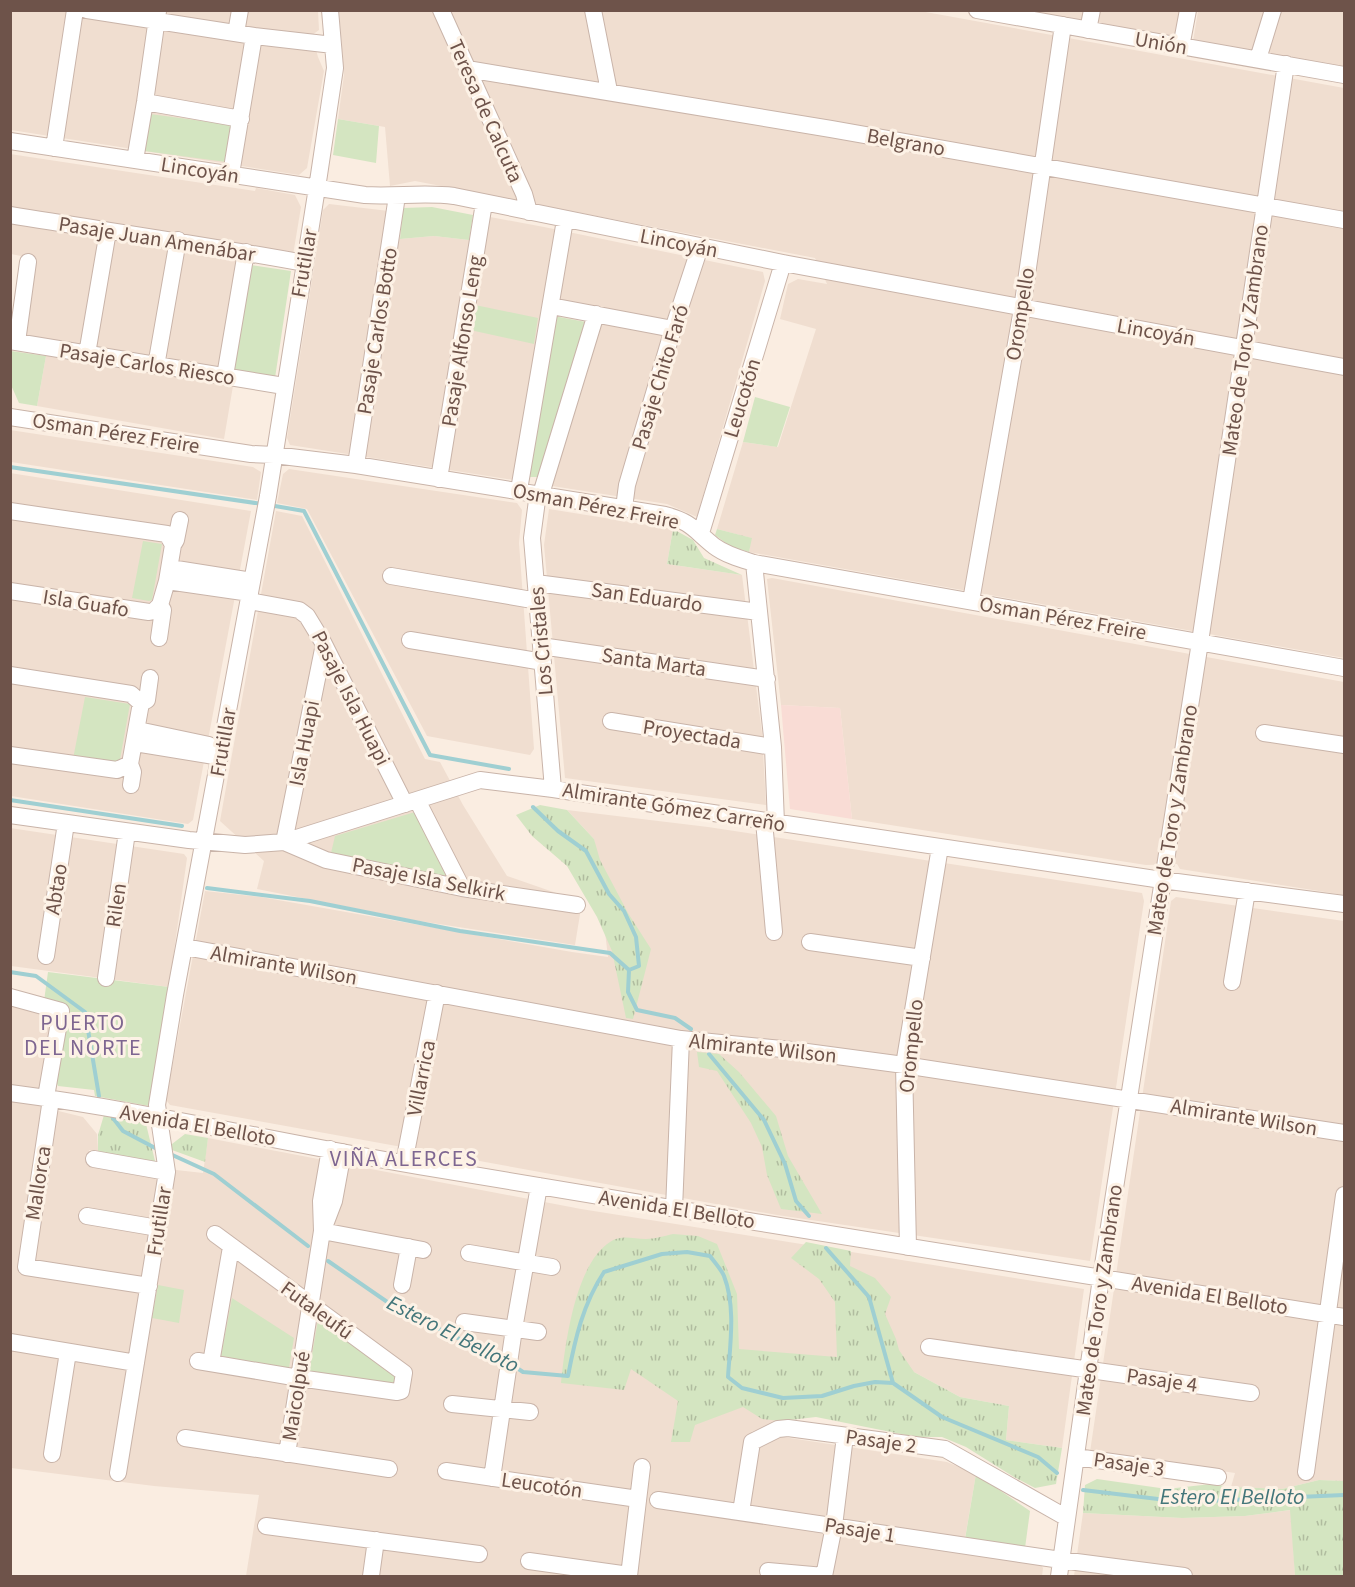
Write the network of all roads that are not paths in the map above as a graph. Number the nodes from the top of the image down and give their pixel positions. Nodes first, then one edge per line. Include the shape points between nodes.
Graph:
1 (75, 10) edge
2 (87, 10) edge
3 (240, 10) edge
4 (330, 10) edge
5 (441, 10) edge
6 (593, 10) edge
7 (1092, 10) edge
8 (1188, 10) edge
9 (1273, 10) edge
10 (988, 12) edge
11 (158, 16) edge
12 (1063, 25) junction
13 (1088, 30) junction
14 (236, 33) junction
15 (254, 36) junction
16 (333, 45) junction
17 (1181, 47) junction
18 (1258, 59) junction
19 (1286, 64) junction
20 (467, 69) junction
21 (1344, 75) edge
22 (609, 91) junction
23 (146, 102) junction
24 (241, 119) junction
25 (10, 141) edge
26 (54, 148) junction
27 (135, 160) junction
28 (1041, 166) junction
29 (231, 174) junction
30 (317, 188) junction
31 (397, 196) junction
32 (484, 203) junction
33 (1265, 205) junction
34 (529, 212) junction
35 (10, 215) edge
36 (565, 220) junction
37 (1344, 220) edge
38 (108, 231) junction
39 (178, 240) junction
40 (700, 247) junction
41 (246, 252) junction
42 (28, 262) dead end
43 (304, 263) junction
44 (783, 263) junction
45 (551, 306) junction
46 (1022, 309) junction
47 (596, 314) junction
48 (673, 329) junction
49 (14, 342) edge
50 (1243, 348) junction
51 (87, 354) junction
52 (156, 366) junction
53 (1344, 367) edge
54 (225, 376) junction
55 (284, 386) junction
56 (13, 413) edge
57 (274, 455) junction
58 (356, 465) junction
59 (439, 479) junction
60 (519, 490) junction
61 (540, 494) junction
62 (624, 508) junction
63 (10, 511) edge
64 (180, 520) dead end
65 (701, 533) junction
66 (173, 545) junction
67 (754, 563) junction
68 (168, 575) junction
69 (391, 576) dead end
70 (536, 583) junction
71 (10, 591) edge
72 (250, 591) junction
73 (537, 601) junction
74 (971, 601) junction
75 (160, 605) junction
76 (759, 612) junction
77 (159, 638) dead end
78 (410, 640) dead end
79 (1200, 642) junction
80 (324, 644) junction
81 (542, 654) junction
82 (1344, 668) edge
83 (10, 675) edge
84 (150, 678) dead end
85 (767, 679) junction
86 (141, 703) junction
87 (611, 721) dead end
88 (1264, 733) dead end
89 (136, 736) junction
90 (1344, 745) edge
91 (773, 747) junction
92 (221, 752) junction
93 (10, 755) edge
94 (130, 764) junction
95 (131, 785) dead end
96 (553, 789) junction
97 (411, 802) junction
98 (10, 814) edge
99 (66, 823) junction
100 (770, 823) junction
101 (127, 832) junction
102 (204, 842) junction
103 (284, 842) junction
104 (940, 847) junction
105 (1162, 880) junction
106 (462, 888) junction
107 (1246, 891) junction
108 (1344, 904) edge
109 (577, 905) dead end
110 (774, 932) dead end
111 (810, 942) dead end
112 (185, 946) junction
113 (46, 956) dead end
114 (922, 958) junction
115 (106, 978) dead end
116 (1232, 982) dead end
117 (437, 993) junction
118 (10, 997) edge
119 (681, 1039) junction
120 (904, 1065) junction
121 (10, 1093) edge
122 (49, 1098) junction
123 (1129, 1098) junction
124 (159, 1117) junction
125 (1344, 1133) edge
126 (336, 1151) junction
127 (94, 1159) dead end
128 (165, 1159) junction
129 (404, 1163) junction
130 (539, 1186) junction
131 (1344, 1195) edge
132 (674, 1209) junction
133 (87, 1216) dead end
134 (158, 1228) junction
135 (322, 1232) junction
136 (215, 1234) dead end
137 (231, 1247) junction
138 (908, 1247) junction
139 (469, 1253) dead end
140 (526, 1263) junction
141 (552, 1267) dead end
142 (1101, 1278) junction
143 (402, 1285) dead end
144 (148, 1286) junction
145 (310, 1304) junction
146 (1336, 1315) edge
147 (464, 1322) dead end
148 (514, 1329) junction
149 (538, 1332) dead end
150 (10, 1342) edge
151 (929, 1347) dead end
152 (68, 1352) junction
153 (136, 1364) junction
154 (1088, 1369) junction
155 (298, 1378) junction
156 (1251, 1393) dead end
157 (452, 1404) dead end
158 (503, 1409) junction
159 (530, 1412) dead end
160 (845, 1436) junction
161 (185, 1438) dead end
162 (52, 1454) dead end
163 (287, 1454) junction
164 (1076, 1456) junction
165 (642, 1467) dead end
166 (389, 1469) dead end
167 (446, 1471) dead end
168 (1306, 1472) dead end
169 (118, 1473) dead end
170 (1218, 1477) dead end
171 (492, 1478) junction
172 (638, 1499) junction
173 (658, 1500) dead end
174 (741, 1512) junction
175 (1067, 1518) junction
176 (266, 1526) dead end
177 (834, 1526) junction
178 (376, 1540) junction
179 (479, 1554) dead end
180 (529, 1562) dead end
181 (1060, 1568) edge
182 (768, 1571) dead end
183 (371, 1576) edge
184 (629, 1576) edge
185 (824, 1576) edge
186 (1184, 1576) edge

1 - 26 street
2 - 11 street
3 - 14 street
4 - 16 street, Frutillar
5 - 20 street, Teresa de Calcuta
6 - 22 street
7 - 13 street
8 - 17 street
9 - 18 street
10 - 12 street, Unión
11 - 14 street
11 - 23 street
12 - 13 street, Unión
12 - 28 street, Orompello
13 - 17 street, Unión
14 - 15 street
15 - 16 street
15 - 24 street
16 - 30 street, Frutillar via 335,68
17 - 18 street, Unión
18 - 19 street, Unión
19 - 21 street, Unión
19 - 33 street, Mateo de Toro y Zambrano
20 - 22 street, Belgrano
20 - 34 street, Teresa de Calcuta
22 - 28 street, Belgrano
23 - 24 street
23 - 27 street
24 - 29 street
25 - 26 street, Lincoyán
26 - 27 street, Lincoyán
27 - 29 street, Lincoyán
28 - 33 street, Belgrano
28 - 46 street, Orompello
29 - 30 street, Lincoyán
30 - 31 street, Lincoyán
30 - 43 street, Frutillar
31 - 32 street, Lincoyán via 434,194
31 - 58 street, Pasaje Carlos Botto
32 - 34 street, Lincoyán
32 - 59 street, Pasaje Alfonso Leng
33 - 37 street, Belgrano
33 - 50 street, Mateo de Toro y Zambrano
34 - 36 street, Lincoyán
35 - 38 street, Pasaje Juan Amenábar
36 - 40 street, Lincoyán
36 - 45 street
38 - 39 street, Pasaje Juan Amenábar
38 - 51 street
39 - 41 street, Pasaje Juan Amenábar
39 - 52 street
40 - 44 street, Lincoyán
40 - 48 street, Pasaje Chito Faró
41 - 43 street, Pasaje Juan Amenábar
41 - 54 street
42 - 49 street
43 - 55 street, Frutillar
44 - 46 street, Lincoyán
44 - 65 street, Leucotón
45 - 47 street
45 - 60 street
46 - 50 street, Lincoyán
46 - 74 street, Orompello
47 - 48 street
47 - 61 street, Los Cristales
48 - 62 street, Pasaje Chito Faró via 627,485
49 - 51 street, Pasaje Carlos Riesco
50 - 53 street, Lincoyán
50 - 79 street, Mateo de Toro y Zambrano
51 - 52 street, Pasaje Carlos Riesco
52 - 54 street, Pasaje Carlos Riesco
54 - 55 street, Pasaje Carlos Riesco
55 - 57 street, Frutillar
56 - 57 street, Osman Pérez Freire
57 - 58 street, Osman Pérez Freire
57 - 72 street, Frutillar
58 - 59 street, Osman Pérez Freire
59 - 60 street, Osman Pérez Freire
60 - 61 street, Osman Pérez Freire
61 - 62 street, Osman Pérez Freire
61 - 70 street, Los Cristales via 532,538
62 - 65 street, Osman Pérez Freire via 677,518
63 - 66 street via 167,534
64 - 66 street
65 - 67 street, Osman Pérez Freire via 727,554
66 - 68 street
67 - 74 street, Osman Pérez Freire
67 - 76 street
68 - 72 street, Pasaje Isla Huapi
68 - 75 street
69 - 73 street
70 - 73 street, Los Cristales
70 - 76 street, San Eduardo
71 - 75 street, Isla Guafo via 149,612
72 - 80 street, Pasaje Isla Huapi via 307,616
72 - 92 street, Frutillar
73 - 81 street, Los Cristales
74 - 79 street, Osman Pérez Freire
75 - 77 street via 163,610
76 - 85 street
78 - 81 street, Santa Marta
79 - 82 street, Osman Pérez Freire
79 - 105 street, Mateo de Toro y Zambrano
80 - 97 street, Pasaje Isla Huapi
80 - 103 street, Isla Huapi
81 - 85 street, Santa Marta
81 - 96 street, Los Cristales
83 - 86 street via 131,694
84 - 86 street via 147,700
85 - 91 street
86 - 89 street
87 - 91 street, Proyectada
88 - 90 street
89 - 92 street
89 - 94 street
91 - 100 street
92 - 102 street, Frutillar
93 - 94 street via 117,770
94 - 95 street
96 - 97 street, Almirante Gómez Carreño via 480,780
96 - 100 street, Almirante Gómez Carreño
97 - 103 street, Almirante Gómez Carreño
97 - 106 street, Pasaje Isla Huapi
98 - 99 street, Almirante Gómez Carreño
99 - 101 street, Almirante Gómez Carreño
99 - 113 street, Abtao
100 - 104 street, Almirante Gómez Carreño
100 - 110 street
101 - 102 street, Almirante Gómez Carreño
101 - 115 street, Rilen
102 - 103 street, Almirante Gómez Carreño
102 - 112 street, Frutillar
103 - 106 street, Pasaje Isla Selkirk via 326,860
104 - 105 street, Almirante Gómez Carreño
104 - 114 street, Orompello
105 - 107 street, Almirante Gómez Carreño
105 - 123 street, Mateo de Toro y Zambrano
106 - 109 street, Pasaje Isla Selkirk
107 - 108 street, Almirante Gómez Carreño
107 - 116 street
111 - 114 street
112 - 117 street, Almirante Wilson
112 - 124 street, Frutillar via 157,1105
114 - 120 street, Orompello
117 - 119 street, Almirante Wilson
117 - 129 street, Villarrica
118 - 122 street, Mallorca via 61,1011
119 - 120 street, Almirante Wilson
119 - 132 street
120 - 123 street, Almirante Wilson
120 - 138 street, Orompello
121 - 122 street, Avenida El Belloto
122 - 124 street, Avenida El Belloto
122 - 144 street, Mallorca via 26,1267
123 - 125 street, Almirante Wilson
123 - 142 street, Mateo de Toro y Zambrano
124 - 126 street, Avenida El Belloto
124 - 128 street, Frutillar
126 - 129 street, Avenida El Belloto
126 - 135 street, Maicolpué via 334,1201
127 - 128 street
128 - 134 street, Frutillar
129 - 130 street, Avenida El Belloto
130 - 132 street, Avenida El Belloto
130 - 140 street
131 - 146 street
132 - 138 street, Avenida El Belloto
133 - 134 street
134 - 144 street, Frutillar
135 - 143 street via 416,1248
135 - 145 street, Maicolpué
136 - 137 street, Futaleufú
137 - 145 street, Futaleufú
137 - 155 street via 204,1362
138 - 142 street, Avenida El Belloto
139 - 140 street
140 - 141 street
140 - 148 street
142 - 146 street, Avenida El Belloto
142 - 154 street, Mateo de Toro y Zambrano
144 - 153 street, Frutillar
145 - 155 street, Maicolpué
145 - 155 street, Futaleufú via 405,1373 401,1391 397,1392
146 - 168 street
147 - 148 street
148 - 149 street
148 - 158 street
150 - 152 street
151 - 154 street, Pasaje 4
152 - 153 street
152 - 162 street
153 - 169 street, Frutillar
154 - 156 street, Pasaje 4
154 - 164 street, Mateo de Toro y Zambrano
155 - 163 street, Maicolpué
157 - 158 street
158 - 159 street
158 - 171 street
160 - 174 street, Pasaje 2 via 788,1428 752,1442
160 - 175 street, Pasaje 2 via 945,1449
160 - 177 street
161 - 163 street
163 - 166 street
164 - 170 street, Pasaje 3
164 - 175 street, Mateo de Toro y Zambrano
165 - 172 street
167 - 171 street, Leucotón
171 - 172 street, Leucotón
172 - 184 street
173 - 174 street, Pasaje 1
174 - 177 street, Pasaje 1
175 - 181 street, Mateo de Toro y Zambrano
176 - 178 street
177 - 181 street, Pasaje 1
177 - 185 street
178 - 179 street
178 - 183 street
180 - 184 street
181 - 186 street, Pasaje 1
182 - 185 street

